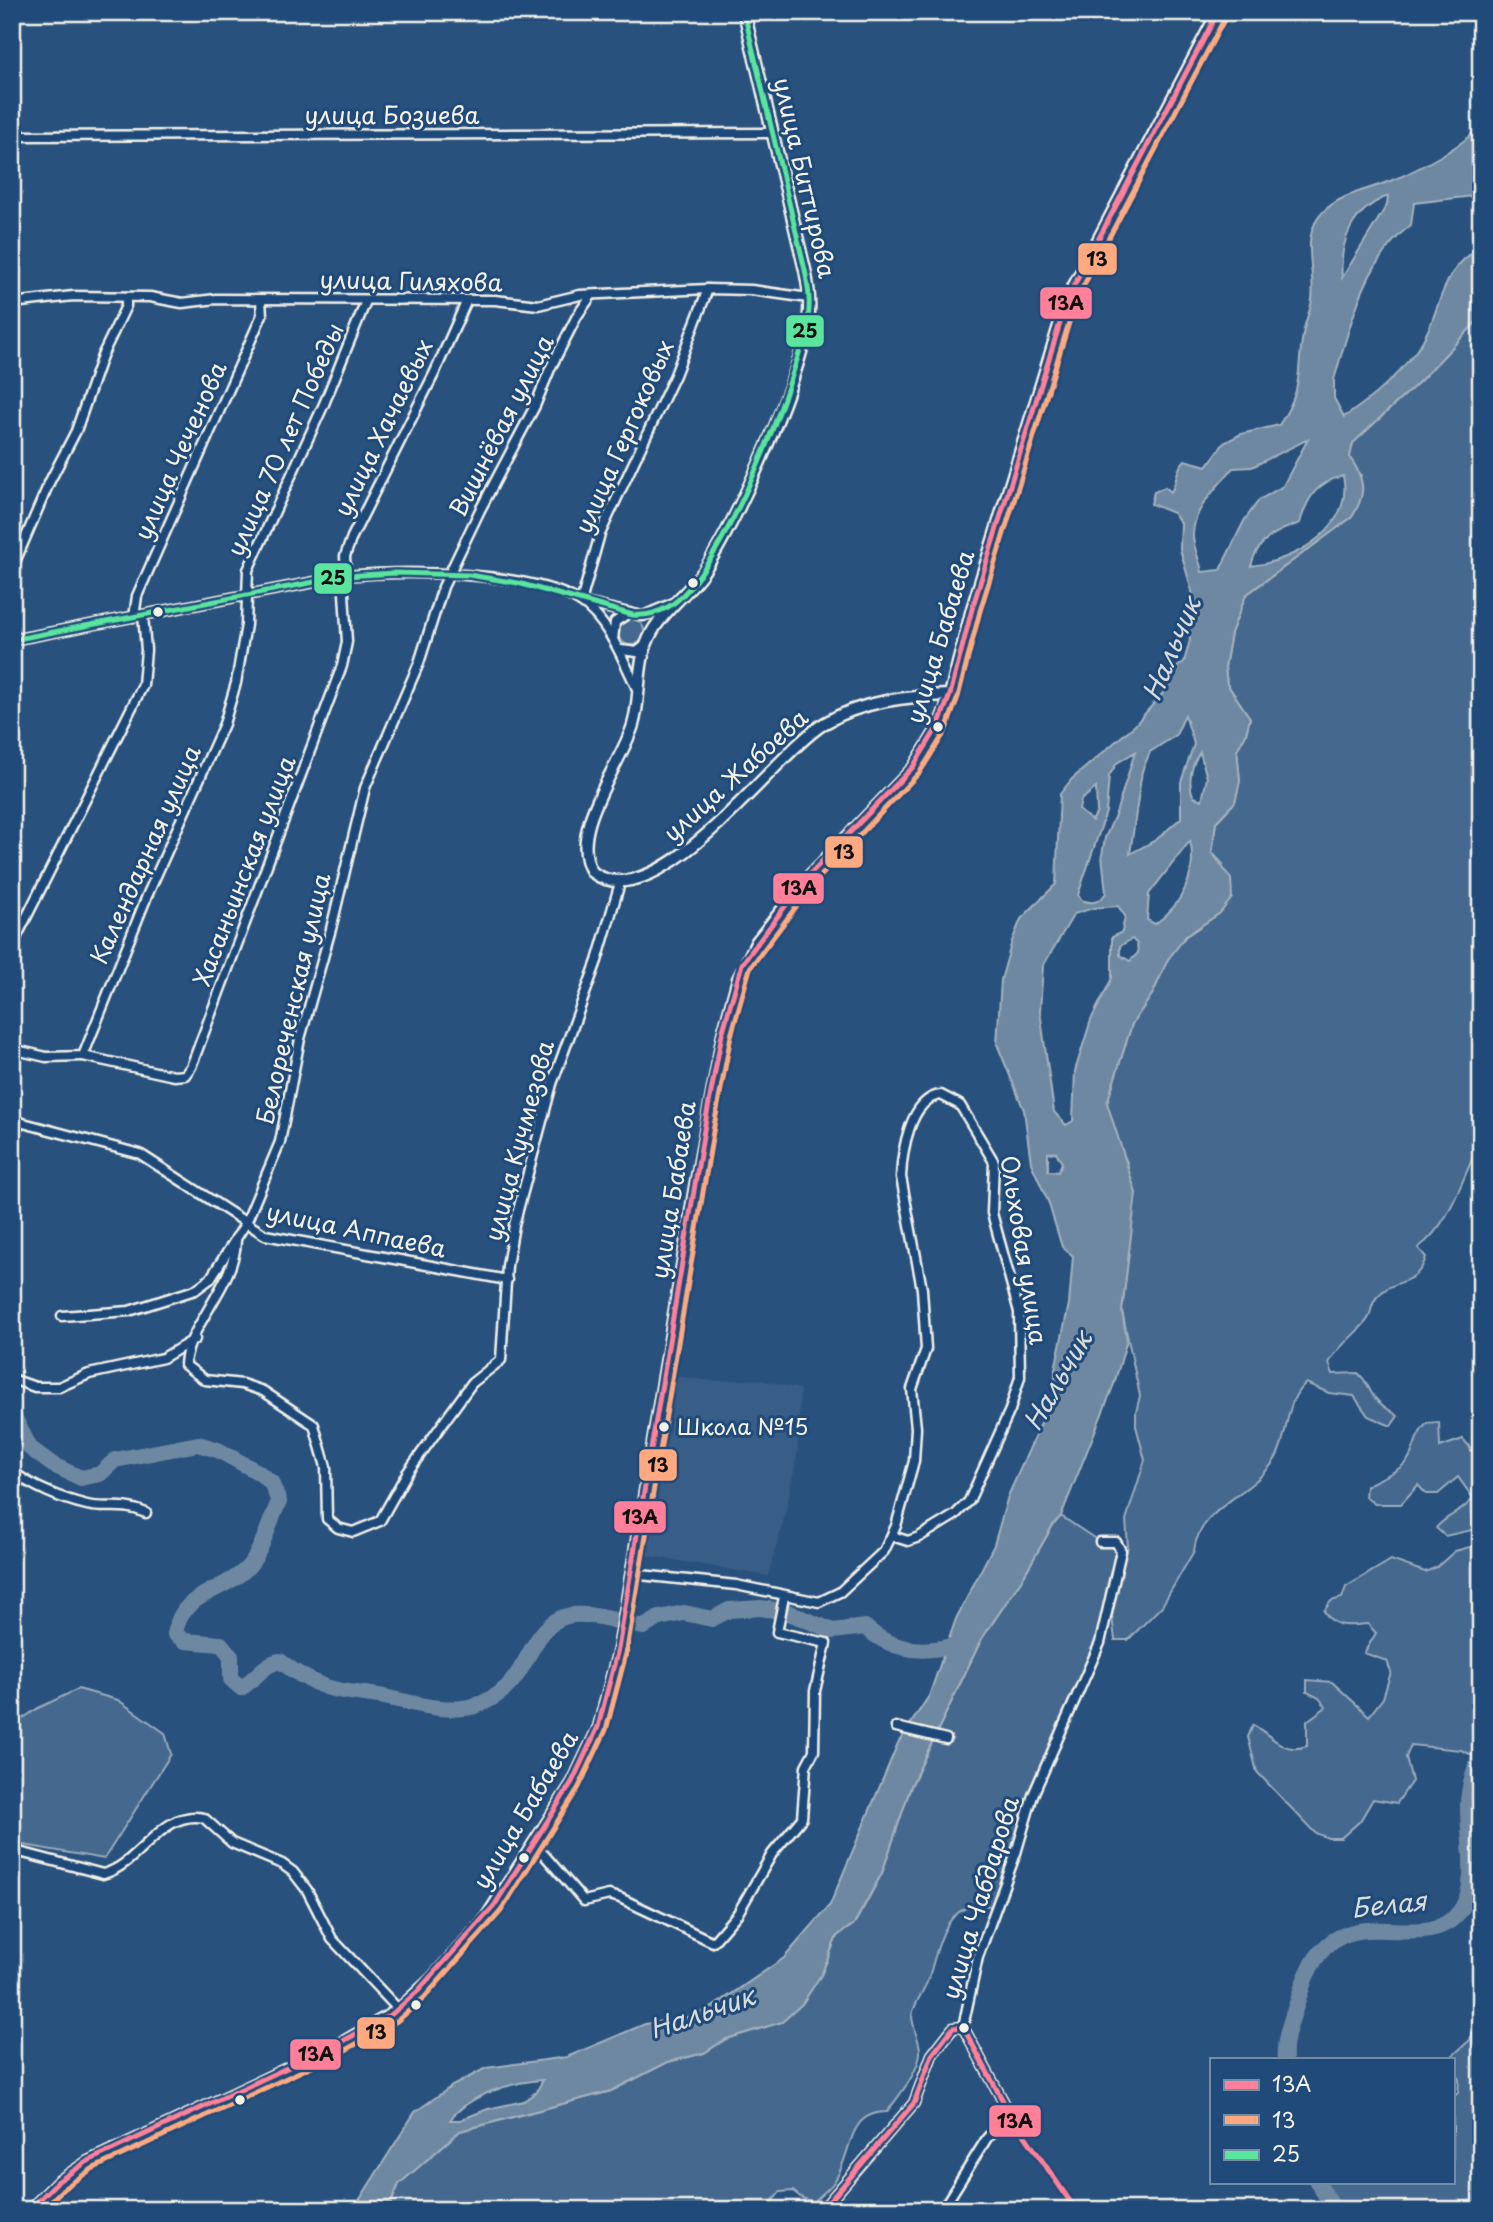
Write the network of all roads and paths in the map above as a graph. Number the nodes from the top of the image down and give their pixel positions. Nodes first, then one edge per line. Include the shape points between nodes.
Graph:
1 (744, 12) edge
2 (1218, 12) edge
3 (773, 133) junction
4 (12, 136) edge
5 (708, 289) junction
6 (591, 296) junction
7 (126, 297) junction
8 (809, 298) junction
9 (467, 300) junction
10 (261, 301) junction
11 (366, 301) junction
12 (13, 304) edge
13 (12, 569) edge
14 (450, 575) junction
15 (345, 577) junction
16 (248, 596) junction
17 (680, 599) junction
18 (581, 602) junction
19 (632, 612) junction
20 (139, 616) junction
21 (643, 616) junction
22 (650, 637) junction
23 (12, 640) edge
24 (617, 646) junction
25 (637, 689) junction
26 (950, 695) junction
27 (620, 883) junction
28 (12, 946) edge
29 (12, 1049) edge
30 (83, 1056) junction
31 (12, 1120) edge
32 (246, 1223) junction
33 (236, 1238) junction
34 (507, 1280) junction
35 (62, 1317) dead end
36 (195, 1339) junction
37 (12, 1380) edge
38 (12, 1471) edge
39 (146, 1513) dead end
40 (892, 1536) junction
41 (1100, 1542) dead end
42 (631, 1574) junction
43 (783, 1600) junction
44 (897, 1727) dead end
45 (944, 1739) dead end
46 (534, 1843) junction
47 (12, 1850) edge
48 (398, 2009) junction
49 (963, 2027) junction
50 (29, 2210) edge
51 (822, 2210) edge
52 (942, 2210) edge

1 - 3 street, улица Биттирова
2 - 26 street, улица Бабаева via 1068,297
3 - 4 street, улица Бозиева
3 - 8 street, улица Биттирова
5 - 6 street, улица Гиляхова
5 - 8 street, улица Гиляхова
5 - 18 street, улица Гергоковых via 675,375 600,534
6 - 9 street, улица Гиляхова via 538,305
6 - 14 street, Вишнёвая улица via 550,369
7 - 10 street, улица Гиляхова via 182,303
7 - 12 street, улица Гиляхова via 73,296
7 - 13 street via 76,431
8 - 17 street, улица Биттирова via 803,338 769,436 727,528 704,570
9 - 11 street, улица Гиляхова
9 - 15 street, улица Хачаевых via 352,537 345,556
10 - 11 street, улица Гиляхова
10 - 20 street, улица Чеченова via 262,315 137,596
11 - 16 street, улица 70 лет Победы via 252,559
14 - 15 street
14 - 18 street via 523,584
14 - 32 street, Белореченская улица via 359,806 300,1040 280,1142
15 - 16 street
15 - 30 street, Хасаньинская улица via 348,642 342,666 191,1067 174,1076
16 - 20 street
16 - 30 street, Календарная улица via 236,682 224,724
17 - 21 street
17 - 22 street, улица Биттирова
18 - 19 street
18 - 24 street
19 - 21 street
19 - 24 street via 615,622 612,632
20 - 23 street
20 - 28 street, улица Чеченова via 146,650 143,685
21 - 22 street
22 - 24 street via 637,652
22 - 25 street, улица Биттирова
24 - 25 street
25 - 27 street via 634,723 600,797 585,854 593,872
26 - 27 street, улица Жабоева via 902,698 827,722 794,746 700,841 656,871
26 - 42 street, улица Бабаева via 937,728 913,767 807,877 757,941 740,971 705,1124
27 - 34 street, улица Кучмезова via 552,1084 514,1225
29 - 30 street via 46,1057
31 - 32 street, улица Аппаева via 140,1154
32 - 33 street, Белореченская улица
32 - 34 street, улица Аппаева via 265,1235
33 - 35 street, Белореченская улица via 210,1279 195,1290 129,1311
33 - 36 street, улица Кучмезова via 224,1284
34 - 36 street, улица Кучмезова via 501,1360 472,1383 407,1473 386,1515 375,1525 353,1532 327,1519 326,1467 314,1424 263,1391 205,1380 190,1372 184,1363
36 - 37 street via 163,1358 89,1374 59,1387 35,1387
38 - 39 street via 88,1505 131,1506
40 - 40 street, Ольховая улица via 914,1461 912,1389 926,1349 922,1289 901,1177 902,1160 919,1108 941,1095 960,1105 994,1162 992,1213 1018,1312 1020,1377 969,1501 949,1520 919,1537 908,1541
40 - 43 street, Ольховая улица via 875,1560 829,1600
41 - 49 street, улица Чабдарова via 1116,1542 1121,1554 1100,1643 1033,1795 978,1957
42 - 43 street, Ольховая улица via 736,1585
42 - 46 street, улица Бабаева via 618,1649 590,1748
43 - 46 street via 777,1632 826,1643 813,1704 814,1751 806,1766 805,1810 772,1854 738,1913 713,1942 620,1898 610,1895 584,1900
44 - 45 street
46 - 48 street, улица Бабаева via 484,1919
47 - 48 street via 103,1874 172,1824 204,1818 232,1843 293,1872 332,1939
48 - 50 street, улица Бабаева via 306,2060 88,2161 57,2182
49 - 51 street, улица Чабдарова via 953,2028 942,2039 914,2103
49 - 52 street via 1010,2114 987,2138

